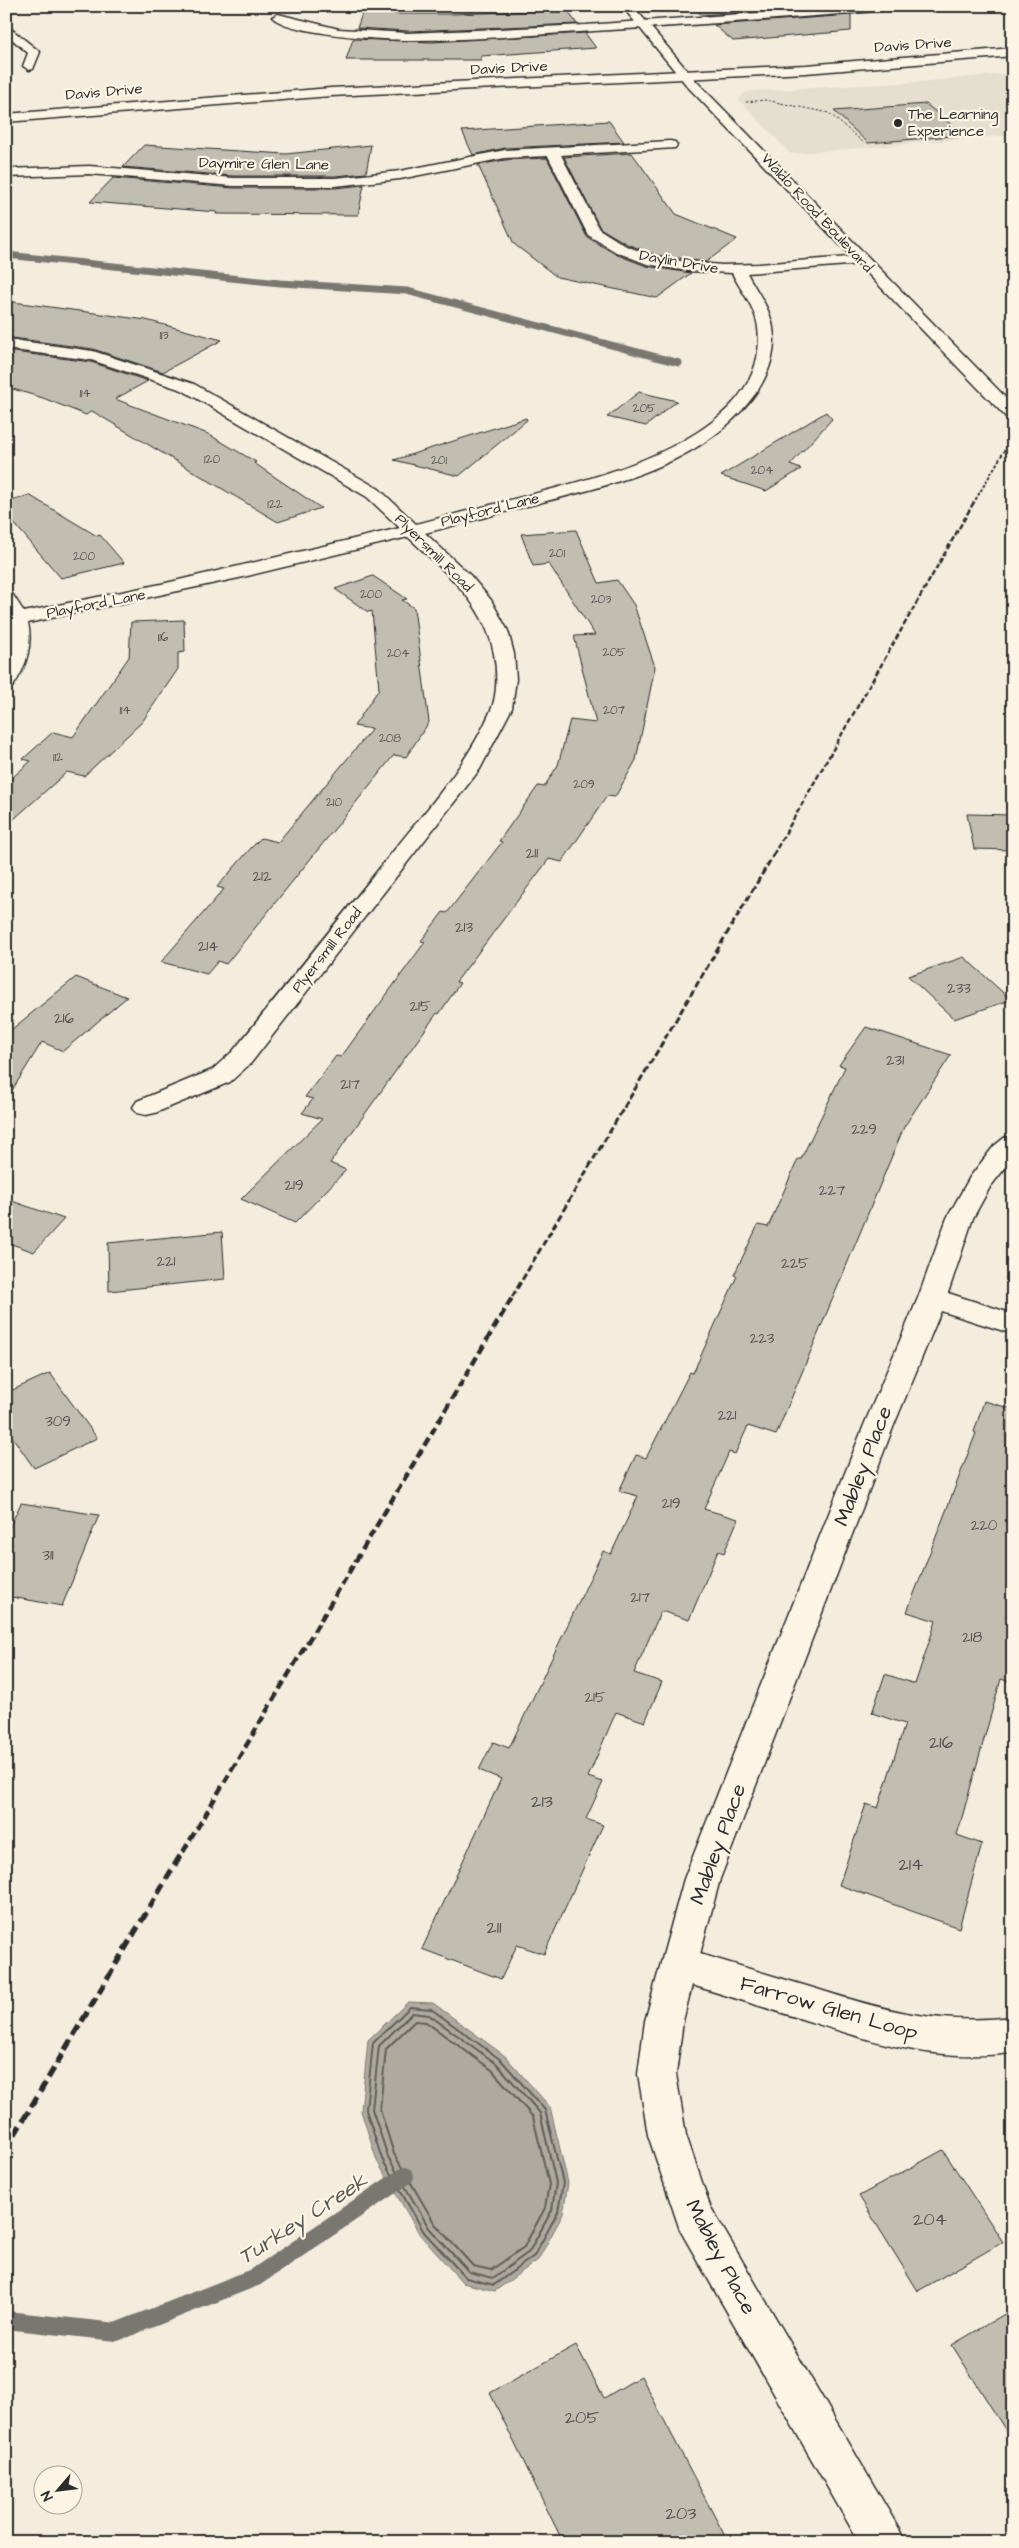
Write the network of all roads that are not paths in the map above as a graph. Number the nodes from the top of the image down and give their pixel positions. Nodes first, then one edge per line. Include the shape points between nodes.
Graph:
1 (627, 6) edge
2 (900, 6) edge
3 (278, 16) dead end
4 (642, 24) junction
5 (6, 28) edge
6 (1013, 52) edge
7 (1013, 63) edge
8 (29, 66) dead end
9 (689, 79) junction
10 (6, 118) edge
11 (6, 128) edge
12 (670, 145) dead end
13 (552, 151) junction
14 (6, 174) edge
15 (861, 260) junction
16 (738, 270) junction
17 (6, 344) edge
18 (1013, 414) edge
19 (411, 529) junction
20 (6, 599) edge
21 (19, 619) junction
22 (6, 682) edge
23 (146, 1106) dead end
24 (1013, 1144) edge
25 (932, 1298) junction
26 (1013, 1324) edge
27 (678, 1964) junction
28 (1013, 2035) edge
29 (883, 2542) edge

1 - 4 street, Waldo Rood Boulevard
2 - 4 street
3 - 4 street via 298,25 328,30 428,36
4 - 9 street, Waldo Rood Boulevard
5 - 8 street via 34,52
6 - 9 street, Davis Drive
7 - 9 street, Davis Drive via 843,77
9 - 10 street, Davis Drive via 331,92
9 - 11 street, Davis Drive via 258,106
9 - 15 street, Waldo Rood Boulevard
12 - 13 street, Daymire Glen Lane
13 - 14 street, Daymire Glen Lane via 492,156 400,175 335,182 242,182 89,170
13 - 16 street, Daylin Drive via 587,224 603,240 633,254 678,265
15 - 16 street, Daylin Drive
15 - 18 street, Waldo Rood Boulevard
16 - 19 street, Playford Lane via 763,314 764,361 746,396 706,433 658,462 630,473
17 - 19 street, Plyersmill Road via 93,356 188,387 373,493
19 - 21 street, Playford Lane via 193,584
19 - 23 street, Plyersmill Road via 463,579 484,604 498,631 506,678 502,708 493,730 473,765 242,1057 221,1076
20 - 21 street
21 - 22 street via 21,637 17,658
24 - 25 street, Mabley Place via 979,1183 960,1218
25 - 26 street
25 - 27 street, Mabley Place via 879,1425 702,1879
27 - 28 street, Farrow Glen Loop via 897,2032 945,2038
27 - 29 street, Mabley Place via 664,2021 658,2074 667,2135 694,2216

